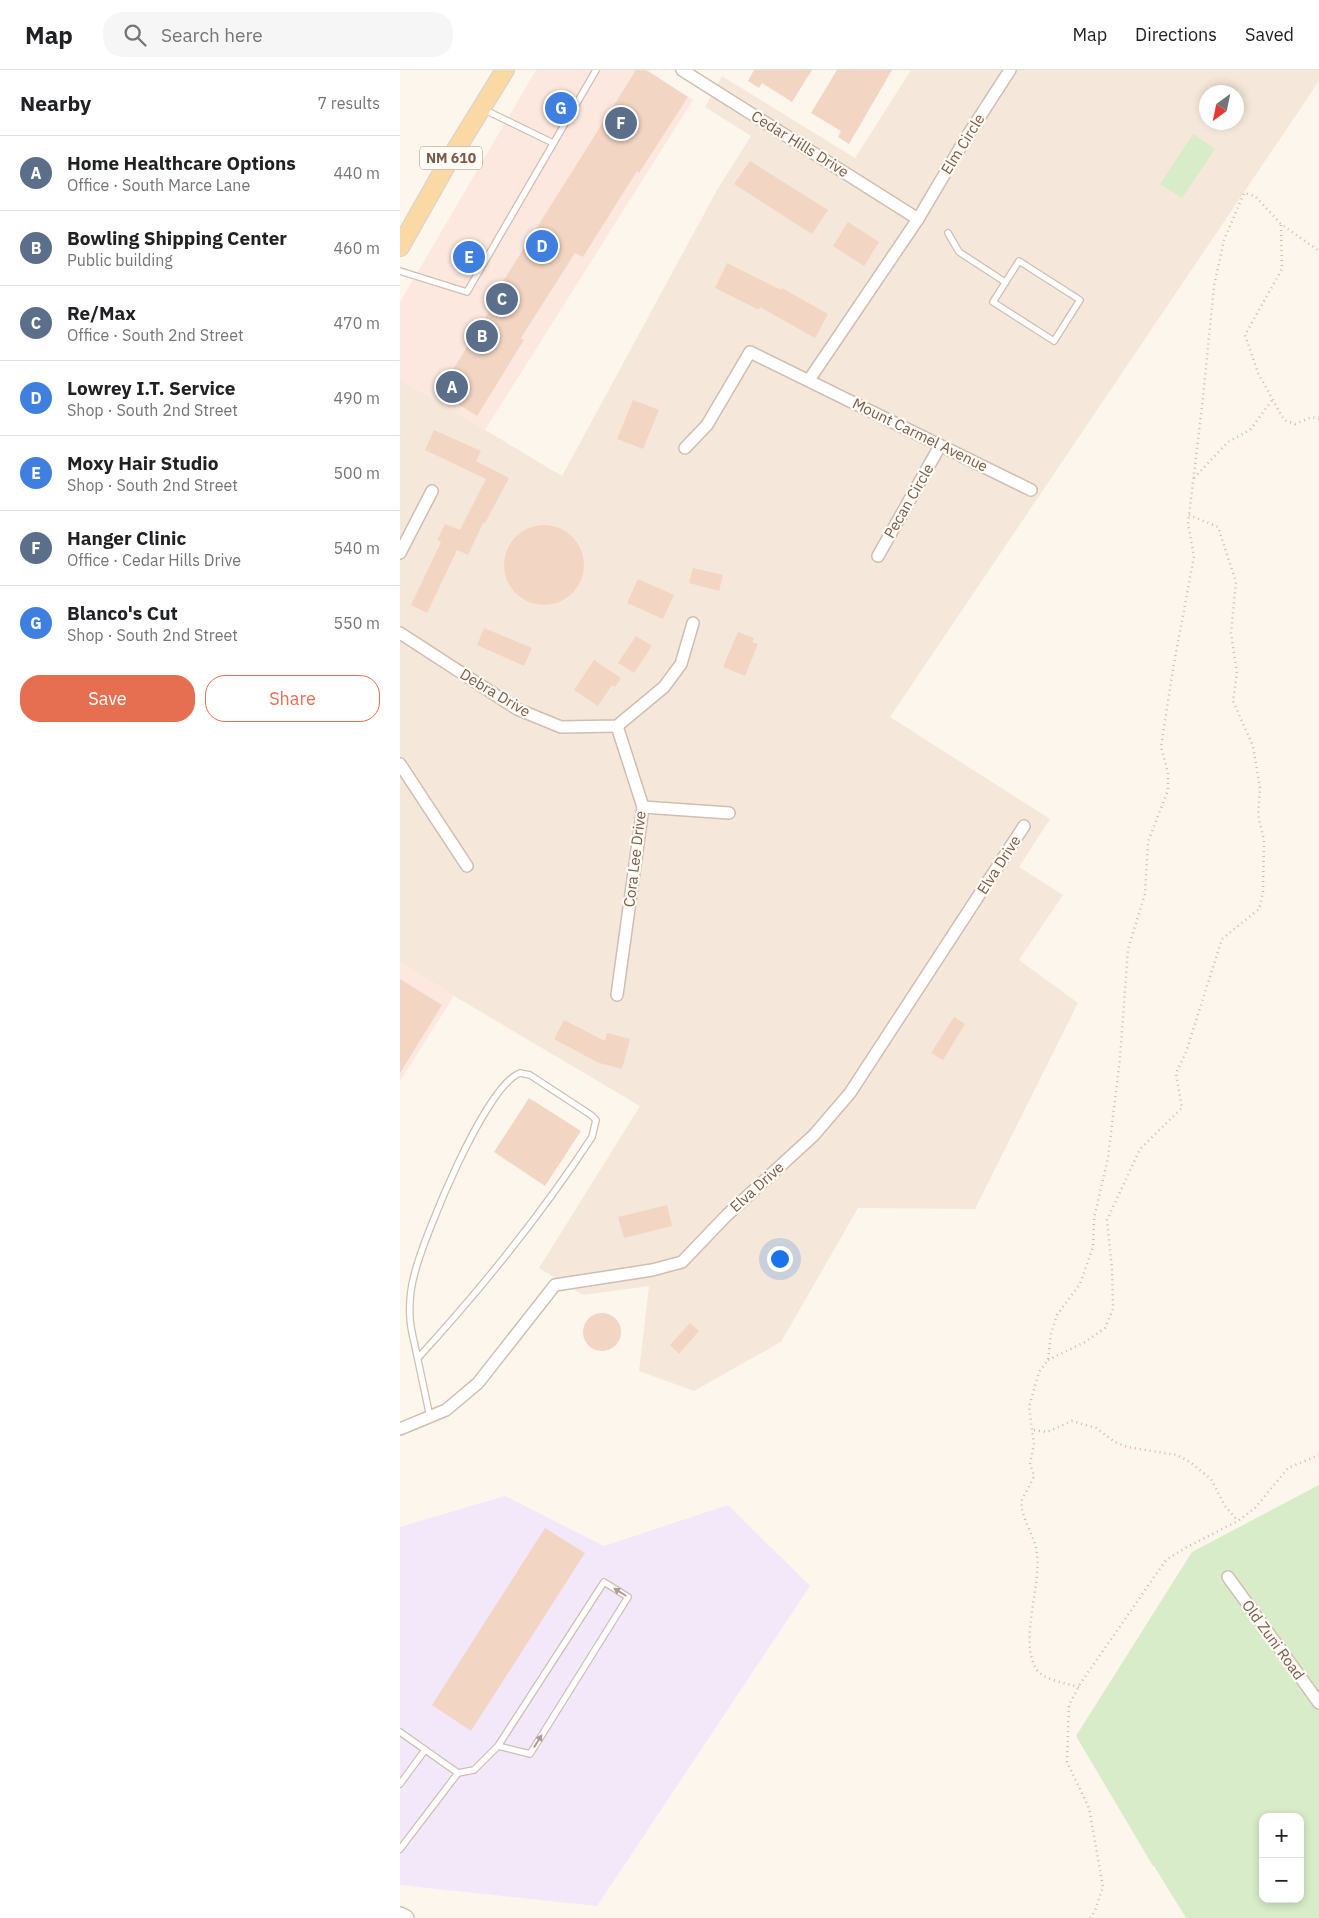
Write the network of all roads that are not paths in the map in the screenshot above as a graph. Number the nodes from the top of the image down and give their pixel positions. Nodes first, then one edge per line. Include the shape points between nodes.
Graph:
1 (505, 70) edge
2 (596, 70) edge
3 (682, 70) edge
4 (1010, 70) edge
5 (482, 108) junction
6 (553, 143) junction
7 (918, 219) junction
8 (948, 233) dead end
9 (400, 247) edge
10 (400, 271) edge
11 (1005, 282) junction
12 (808, 380) junction
13 (940, 446) junction
14 (685, 448) dead end
15 (1031, 490) dead end
16 (432, 491) dead end
17 (400, 553) edge
18 (878, 556) dead end
19 (693, 623) dead end
20 (400, 632) edge
21 (616, 726) junction
22 (400, 764) edge
23 (643, 806) junction
24 (729, 813) dead end
25 (1024, 826) dead end
26 (467, 866) dead end
27 (617, 995) dead end
28 (418, 1358) junction
29 (430, 1417) junction
30 (400, 1429) edge
31 (1228, 1577) dead end
32 (1319, 1703) edge
33 (400, 1732) edge
34 (498, 1746) junction
35 (425, 1750) junction
36 (458, 1773) junction
37 (400, 1784) edge
38 (400, 1849) edge
39 (400, 1915) edge
40 (406, 1918) edge

1 - 5 main road, NM 610
2 - 6 lane
3 - 7 street, Cedar Hills Drive
4 - 7 street, Elm Circle
5 - 6 lane
5 - 9 main road, NM 610
6 - 10 lane via 467,292
7 - 12 street, Elm Circle
8 - 11 lane via 959,252
11 - 11 lane via 1019,261 1080,300 1054,341 993,302
12 - 13 street, Mount Carmel Avenue
12 - 14 street, Mount Carmel Avenue via 750,352 706,425
13 - 15 street, Mount Carmel Avenue
13 - 18 street, Pecan Circle
16 - 17 street
19 - 21 street via 681,664 664,687
20 - 21 street, Debra Drive via 517,709 561,728
21 - 23 street, Cora Lee Drive
22 - 26 street
23 - 24 street
23 - 27 street, Cora Lee Drive
25 - 29 street, Elva Drive via 850,1093 814,1135 727,1214 682,1262 652,1270 555,1285 478,1382 446,1410
28 - 28 lane via 410,1318 411,1294 415,1271 444,1195 480,1120 496,1097 514,1075 530,1075 591,1115 596,1120 592,1137 464,1308
28 - 29 lane
29 - 30 street, Elva Drive
31 - 32 street, Old Zuni Road
33 - 35 lane
34 -> 34 lane via 530,1754 628,1597 604,1582
34 - 36 lane via 474,1770
35 - 36 lane
35 - 37 lane
36 - 38 lane
39 - 40 main road

